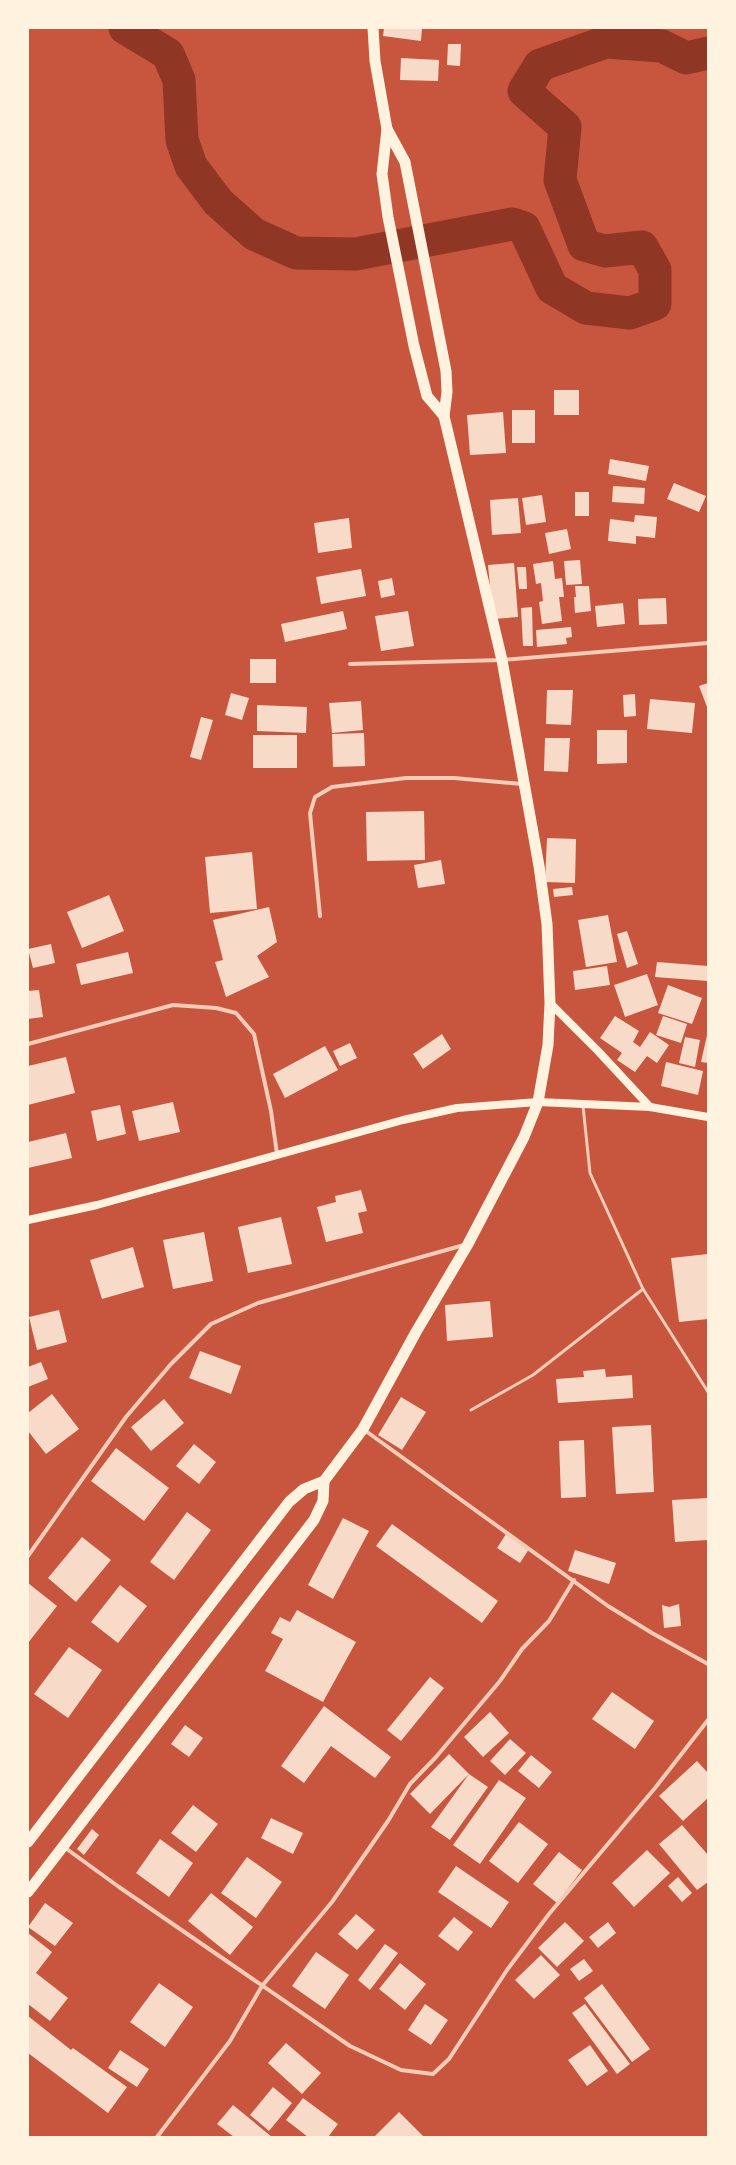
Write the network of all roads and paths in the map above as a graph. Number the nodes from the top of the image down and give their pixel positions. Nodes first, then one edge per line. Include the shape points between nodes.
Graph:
1 (373, 28) edge
2 (387, 128) junction
3 (444, 416) junction
4 (708, 643) edge
5 (502, 660) junction
6 (350, 664) dead end
7 (525, 784) junction
8 (320, 916) dead end
9 (550, 1003) junction
10 (28, 1044) edge
11 (538, 1102) junction
12 (583, 1104) junction
13 (650, 1107) junction
14 (708, 1117) edge
15 (277, 1154) junction
16 (28, 1220) edge
17 (468, 1244) junction
18 (643, 1289) junction
19 (708, 1392) edge
20 (471, 1410) dead end
21 (363, 1429) junction
22 (324, 1481) junction
23 (28, 1556) edge
24 (574, 1580) junction
25 (708, 1664) edge
26 (708, 1720) edge
27 (28, 1842) edge
28 (64, 1846) junction
29 (28, 1892) edge
30 (262, 1986) junction
31 (157, 2137) edge

1 - 2 highway via 375,62
2 - 3 highway via 405,162 413,202 446,371
2 - 3 highway via 382,174 388,217 414,346 427,396
3 - 5 highway
4 - 5 street
5 - 6 street
5 - 7 highway
7 - 8 street via 454,778 406,778 332,787 315,797 310,813
7 - 9 highway via 547,924
9 - 11 highway via 548,1045
9 - 13 main road
10 - 15 street via 174,1006 216,1008 236,1013 254,1034 271,1111
11 - 12 main road
11 - 15 main road via 457,1108
11 - 17 highway via 524,1137
12 - 13 main road
12 - 18 lane via 590,1173
13 - 14 main road
15 - 16 main road via 96,1205
17 - 21 highway
17 - 23 street via 258,1303 211,1324 171,1364 126,1417
18 - 19 lane
18 - 20 lane via 533,1375
21 - 22 highway
21 - 24 street
22 - 27 highway via 304,1489 289,1502
22 - 28 highway via 323,1501 314,1520
24 - 25 street via 608,1606
24 - 30 street via 549,1622 522,1649 500,1681 410,1784 388,1822 332,1902
26 - 30 street via 655,1788 549,1914 507,1970 449,2058 433,2074 401,2070 350,2046
28 - 29 highway
28 - 30 street
30 - 31 street via 230,2041

